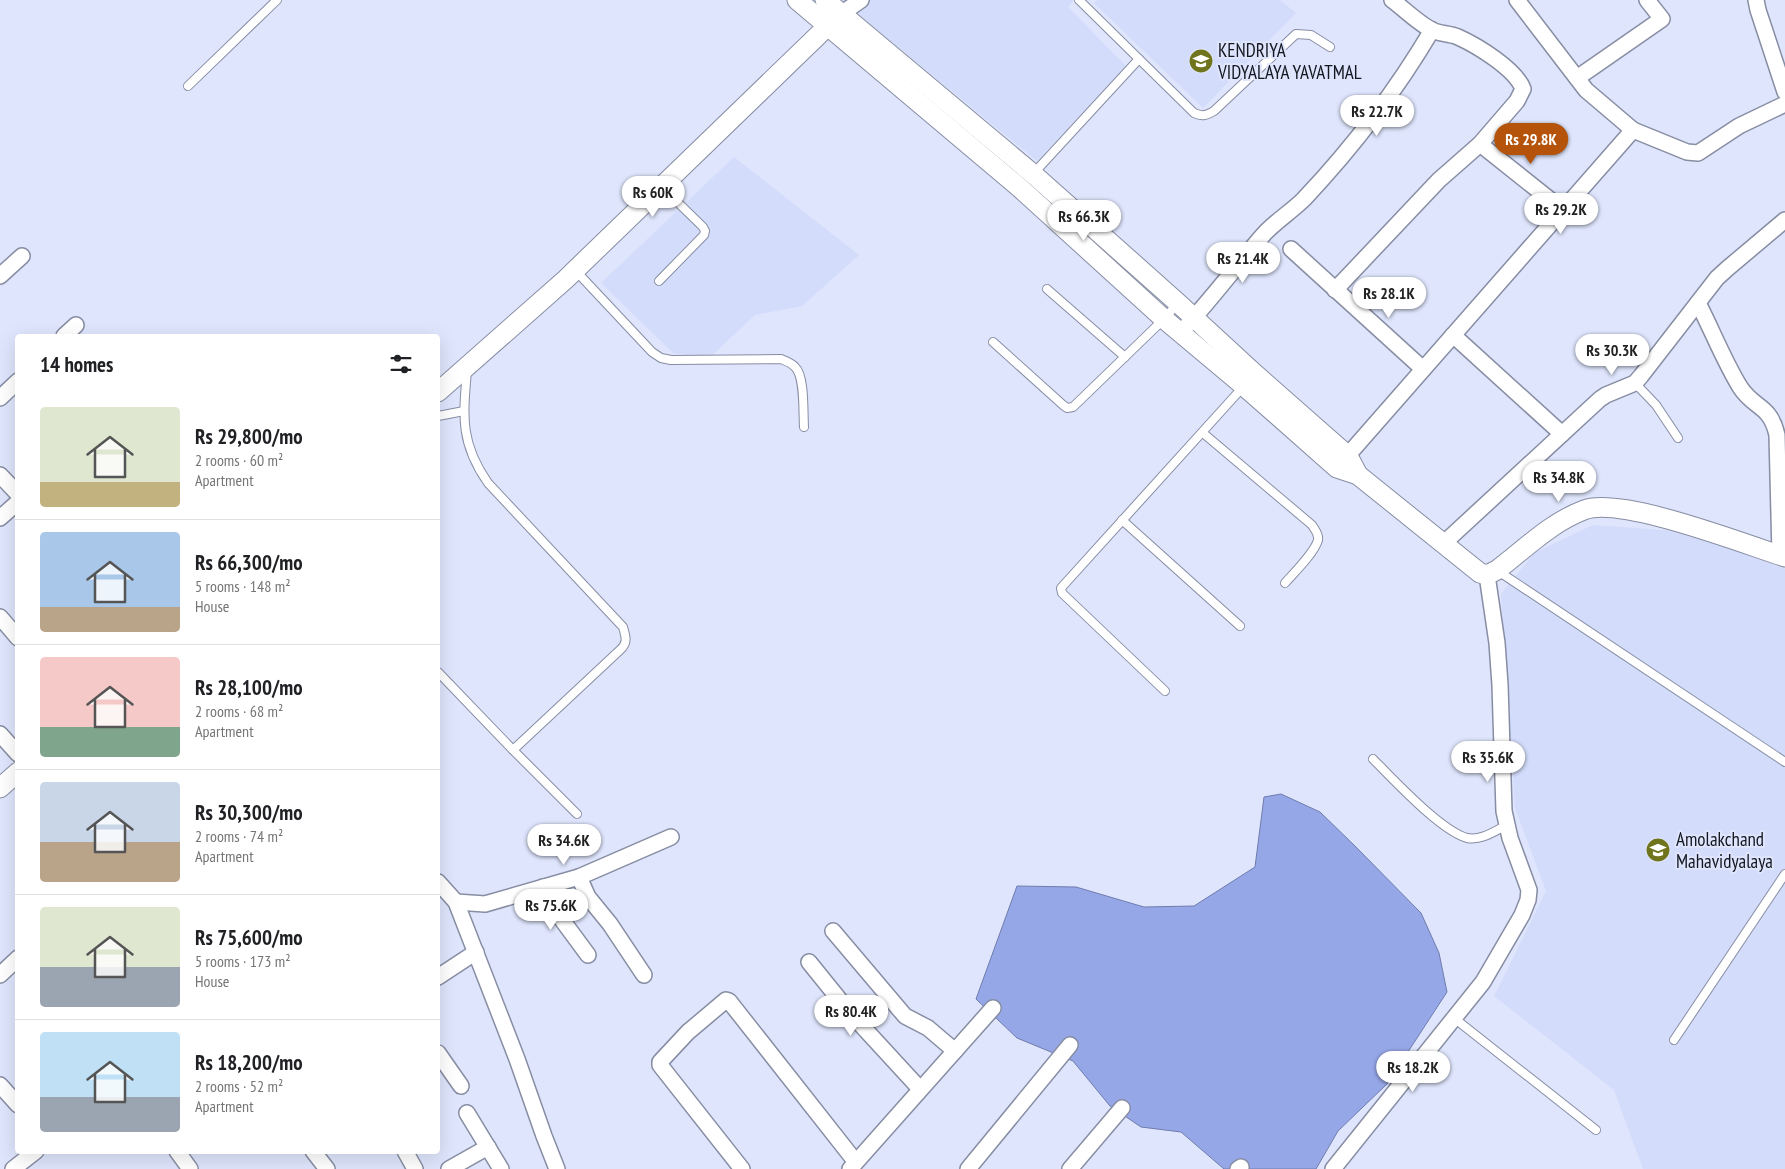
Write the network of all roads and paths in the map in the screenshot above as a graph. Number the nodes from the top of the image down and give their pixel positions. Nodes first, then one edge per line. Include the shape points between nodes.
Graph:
1 (277, 0) edge
2 (797, 0) edge
3 (825, 0) edge
4 (860, 0) edge
5 (1079, 0) edge
6 (1392, 0) edge
7 (1517, 0) edge
8 (1647, 0) edge
9 (1756, 0) edge
10 (834, 20) junction
11 (1432, 30) junction
12 (1330, 47) dead end
13 (1139, 59) junction
14 (1577, 78) junction
15 (188, 86) dead end
16 (1785, 92) edge
17 (1785, 104) edge
18 (1633, 130) junction
19 (1480, 144) junction
20 (1033, 174) junction
21 (662, 187) junction
22 (1020, 188) junction
23 (1563, 210) junction
24 (1785, 220) edge
25 (1291, 249) dead end
26 (22, 256) dead end
27 (575, 270) junction
28 (0, 276) edge
29 (659, 281) dead end
30 (1047, 289) dead end
31 (1335, 290) junction
32 (1178, 303) junction
33 (1698, 303) junction
34 (1194, 318) junction
35 (1164, 319) junction
36 (76, 325) dead end
37 (1181, 332) junction
38 (66, 334) edge
39 (1453, 335) junction
40 (993, 342) dead end
41 (1125, 357) junction
42 (468, 365) junction
43 (1423, 369) junction
44 (1250, 380) junction
45 (1635, 383) junction
46 (15, 384) edge
47 (440, 390) edge
48 (0, 398) edge
49 (464, 411) junction
50 (440, 416) edge
51 (1780, 423) edge
52 (804, 426) dead end
53 (1203, 433) junction
54 (1562, 434) junction
55 (1678, 438) dead end
56 (1342, 462) junction
57 (0, 475) edge
58 (15, 491) edge
59 (15, 505) edge
60 (0, 518) edge
61 (1122, 520) junction
62 (1444, 543) junction
63 (1782, 556) edge
64 (1492, 573) junction
65 (1285, 583) dead end
66 (0, 617) edge
67 (1240, 626) dead end
68 (15, 634) edge
69 (440, 674) edge
70 (1165, 691) dead end
71 (0, 734) edge
72 (513, 750) junction
73 (15, 751) edge
74 (1373, 759) dead end
75 (1785, 762) edge
76 (15, 775) edge
77 (0, 788) edge
78 (577, 814) dead end
79 (1506, 825) junction
80 (671, 837) dead end
81 (1785, 874) edge
82 (579, 877) junction
83 (440, 884) edge
84 (543, 888) junction
85 (456, 902) junction
86 (833, 931) dead end
87 (476, 952) junction
88 (588, 955) dead end
89 (15, 961) edge
90 (809, 962) dead end
91 (0, 975) edge
92 (644, 975) dead end
93 (440, 976) edge
94 (993, 1008) dead end
95 (1454, 1018) junction
96 (1674, 1040) dead end
97 (1070, 1045) dead end
98 (954, 1051) junction
99 (440, 1056) edge
100 (0, 1086) edge
101 (461, 1086) dead end
102 (920, 1089) junction
103 (15, 1102) edge
104 (1122, 1108) dead end
105 (467, 1113) dead end
106 (1596, 1130) dead end
107 (488, 1147) junction
108 (32, 1154) edge
109 (179, 1154) edge
110 (315, 1154) edge
111 (407, 1154) edge
112 (853, 1165) edge
113 (13, 1169) edge
114 (190, 1169) edge
115 (327, 1169) edge
116 (415, 1169) edge
117 (449, 1169) edge
118 (501, 1169) edge
119 (558, 1169) edge
120 (742, 1169) edge
121 (968, 1169) edge
122 (1070, 1169) edge
123 (1333, 1169) edge

1 - 15 lane
2 - 10 street
3 - 10 street
4 - 10 street
5 - 13 lane
6 - 11 street
7 - 14 street
8 - 14 street via 1662,20
9 - 16 street
10 - 20 street
10 - 21 street
10 - 22 street
11 - 19 street via 1460,38 1487,54 1521,84 1520,96
11 - 34 street via 1379,110 1335,165 1266,233
12 - 13 lane via 1311,35 1296,34 1214,111 1202,116 1194,113
13 - 20 lane
14 - 18 street via 1586,90
17 - 18 street via 1739,126 1698,153 1687,152
18 - 23 street
19 - 23 street
19 - 31 street via 1439,180
20 - 22 lane
20 - 32 street
21 - 27 street
21 - 29 lane via 705,231
22 - 35 street
23 - 39 street
24 - 33 street via 1728,268
25 - 31 street
26 - 28 street
27 - 42 street
27 - 52 lane via 661,358 781,359 789,362 800,375
30 - 41 lane
31 - 43 street
32 - 34 street
32 - 35 lane
33 - 45 street
33 - 51 street via 1741,388
34 - 37 street
34 - 44 street
35 - 37 street
35 - 41 lane
36 - 38 street
37 - 44 street
39 - 43 street
39 - 54 street
40 - 41 lane via 1067,408 1072,407
42 - 47 street
42 - 49 lane
43 - 56 street
44 - 53 lane
44 - 56 street
45 - 54 street via 1606,394
45 - 55 lane via 1656,405
46 - 48 street
49 - 50 lane
49 - 72 lane via 471,453 488,484 623,627 626,634 625,646
51 - 63 street via 1777,435
53 - 61 lane
53 - 65 lane via 1316,531 1315,546
54 - 62 street
56 - 62 street
57 - 58 street
59 - 60 street
61 - 67 lane
61 - 70 lane via 1062,585 1061,591
62 - 64 street via 1480,573
63 - 64 street via 1672,520 1614,507 1586,509 1554,525
64 - 75 lane
64 - 79 street
66 - 68 street
69 - 72 lane
71 - 73 street
72 - 78 lane
74 - 79 lane via 1420,806 1468,838 1481,838
76 - 77 street
79 - 95 street via 1529,890 1528,900 1483,982
80 - 82 street
81 - 96 lane
82 - 84 street
82 - 92 street via 588,897
83 - 85 street
84 - 85 street via 485,904
84 - 88 street
85 - 87 street
86 - 98 street via 905,1016 928,1028
87 - 93 street
87 - 119 street
89 - 91 street
90 - 102 street via 851,1014
94 - 98 street
95 - 106 lane
95 - 123 street
97 - 121 street
98 - 102 street
99 - 101 street
100 - 103 street
102 - 112 street
104 - 122 street
105 - 107 street
107 - 117 street
107 - 118 street
108 - 113 street
109 - 114 street
110 - 115 street
111 - 116 street
112 - 120 street via 726,1000 661,1058 660,1065

